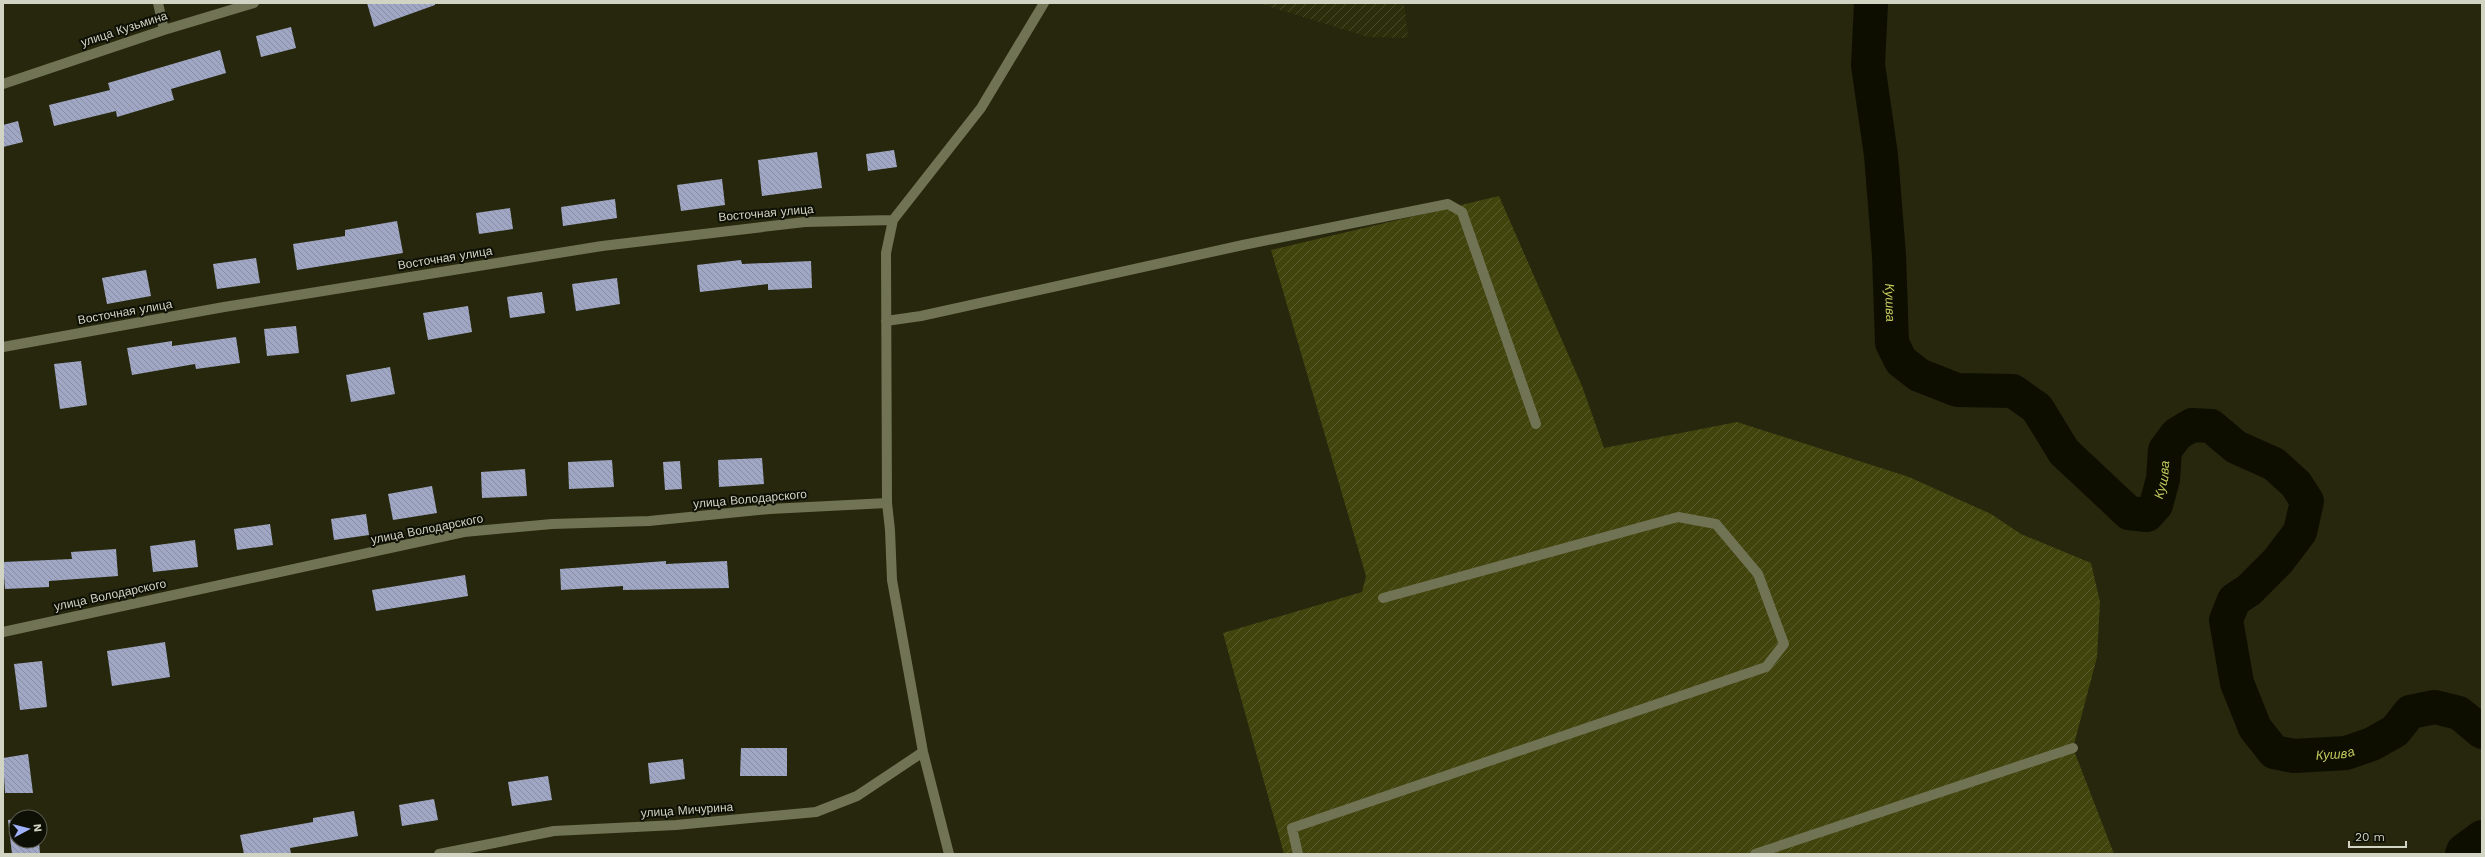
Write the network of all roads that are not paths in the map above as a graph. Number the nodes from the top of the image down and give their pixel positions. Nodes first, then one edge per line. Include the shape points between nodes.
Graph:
1 (158, 3) edge
2 (254, 3) edge
3 (1044, 3) edge
4 (164, 30) junction
5 (3, 84) edge
6 (893, 220) junction
7 (886, 321) junction
8 (3, 347) edge
9 (1536, 424) dead end
10 (887, 503) junction
11 (1383, 598) dead end
12 (3, 632) edge
13 (2073, 748) dead end
14 (923, 752) junction
15 (439, 854) edge
16 (949, 854) edge
17 (1298, 854) edge
18 (1755, 854) edge

1 - 4 street
2 - 4 street, улица Кузьмина
3 - 6 street via 981,108
4 - 5 street, улица Кузьмина
6 - 7 street via 886,253
6 - 8 street, Восточная улица via 805,222 602,246 224,307
7 - 9 street via 921,316 1243,245 1448,204 1462,212
7 - 10 street
10 - 12 street, улица Володарского via 770,509 649,521 552,524 464,532
10 - 14 street via 892,580
11 - 17 street via 1678,517 1716,524 1758,574 1784,644 1766,667 1292,828
13 - 18 street
14 - 15 street, улица Мичурина via 857,796 816,812 676,825 554,831
14 - 16 street

